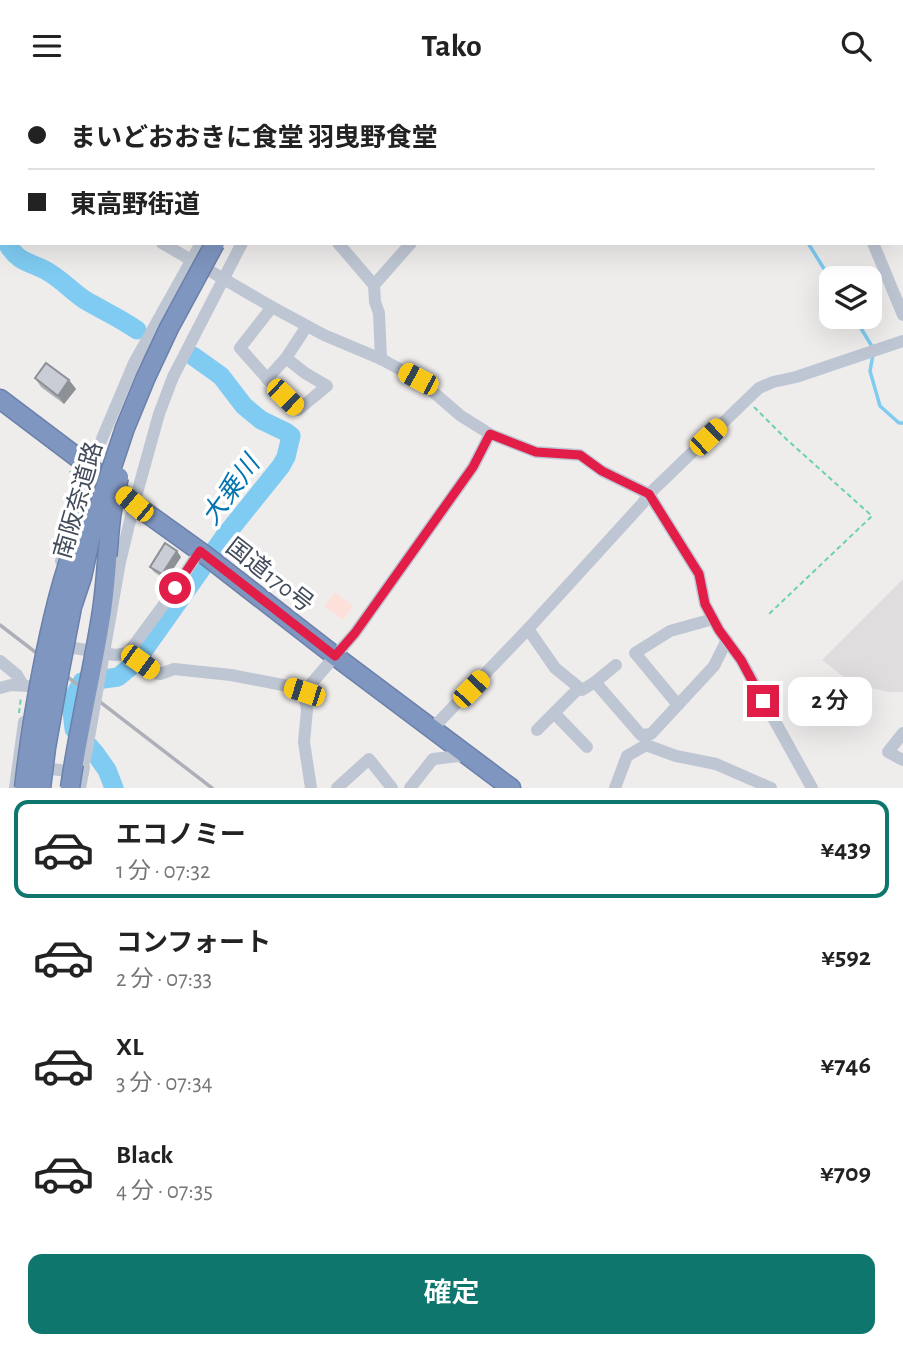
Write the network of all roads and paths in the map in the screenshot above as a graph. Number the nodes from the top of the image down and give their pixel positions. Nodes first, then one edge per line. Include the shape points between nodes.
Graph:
1 (165, 245) edge
2 (200, 245) edge
3 (206, 245) edge
4 (214, 245) edge
5 (241, 245) edge
6 (340, 245) edge
7 (409, 245) edge
8 (874, 245) edge
9 (191, 260) junction
10 (223, 279) junction
11 (374, 285) junction
12 (272, 307) junction
13 (903, 315) edge
14 (307, 326) junction
15 (169, 328) junction
16 (903, 341) edge
17 (286, 358) junction
18 (381, 359) junction
19 (267, 379) junction
20 (0, 399) edge
21 (747, 399) junction
22 (490, 434) junction
23 (90, 467) junction
24 (649, 494) junction
25 (134, 504) junction
26 (88, 512) junction
27 (207, 557) junction
28 (769, 614) dead end
29 (713, 619) junction
30 (528, 629) junction
31 (727, 640) junction
32 (40, 643) junction
33 (335, 656) junction
34 (134, 658) junction
35 (0, 661) edge
36 (616, 665) dead end
37 (595, 682) junction
38 (27, 686) junction
39 (0, 688) edge
40 (579, 688) junction
41 (304, 692) junction
42 (678, 705) junction
43 (554, 713) junction
44 (432, 729) junction
45 (537, 730) dead end
46 (903, 733) edge
47 (587, 747) dead end
48 (467, 755) junction
49 (903, 760) edge
50 (18, 764) junction
51 (84, 766) junction
52 (15, 788) edge
53 (24, 788) edge
54 (35, 788) edge
55 (41, 788) edge
56 (70, 788) edge
57 (80, 788) edge
58 (311, 788) edge
59 (337, 788) edge
60 (392, 788) edge
61 (410, 788) edge
62 (511, 788) edge
63 (616, 788) edge
64 (771, 788) edge
65 (812, 788) edge

1 - 9 street
2 - 9 street
3 - 26 highway, 南阪奈道路 via 116,423
4 - 15 highway, 南阪奈道路, bridge
5 - 10 street
6 - 11 street
7 - 11 street
8 - 13 street
9 - 10 street
9 - 23 street via 134,363
10 - 12 street
10 - 25 street via 173,377
11 - 18 street
12 - 14 street
12 - 19 street via 240,348
14 - 17 street
14 - 18 street
15 - 55 highway, 南阪奈道路, bridge via 125,428 94,521 72,607
15 - 56 highway, bridge via 117,486 102,616
16 - 21 street via 773,382
17 - 19 street
17 - 19 street via 327,386 298,410
18 - 22 street via 418,379
20 - 23 highway, 国道170号
21 - 24 street
21 - 28 path via 872,516
22 - 24 street via 536,452 580,455
22 - 33 street via 473,467
23 - 25 highway, 国道170号
23 - 32 street
24 - 29 street via 699,574
24 - 30 street
25 - 27 highway, 国道170号
25 - 51 street, bridge
26 - 53 highway, bridge via 55,605
26 - 54 highway, 南阪奈道路, bridge via 52,678
27 - 33 highway, 国道170号
27 - 34 street via 162,607
29 - 31 street
29 - 42 street via 670,631 635,653
30 - 40 street via 555,668
30 - 44 street
31 - 42 street via 714,666
31 - 65 street
32 - 34 street
32 - 38 street
33 - 41 street
33 - 44 highway, 国道170号
34 - 41 street via 155,673 174,669 231,675
35 - 38 street
36 - 37 street
37 - 40 street
37 - 42 street via 641,735 651,734
38 - 39 street
38 - 50 street
40 - 43 street
41 - 58 street via 304,742
43 - 45 street
43 - 47 street
44 - 48 highway, 国道170号
46 - 49 street via 888,753
48 - 61 street via 433,759
48 - 62 highway, 国道170号
50 - 51 street
50 - 52 street
51 - 57 street
59 - 60 street via 369,759
63 - 64 street via 627,756 646,745 716,764

